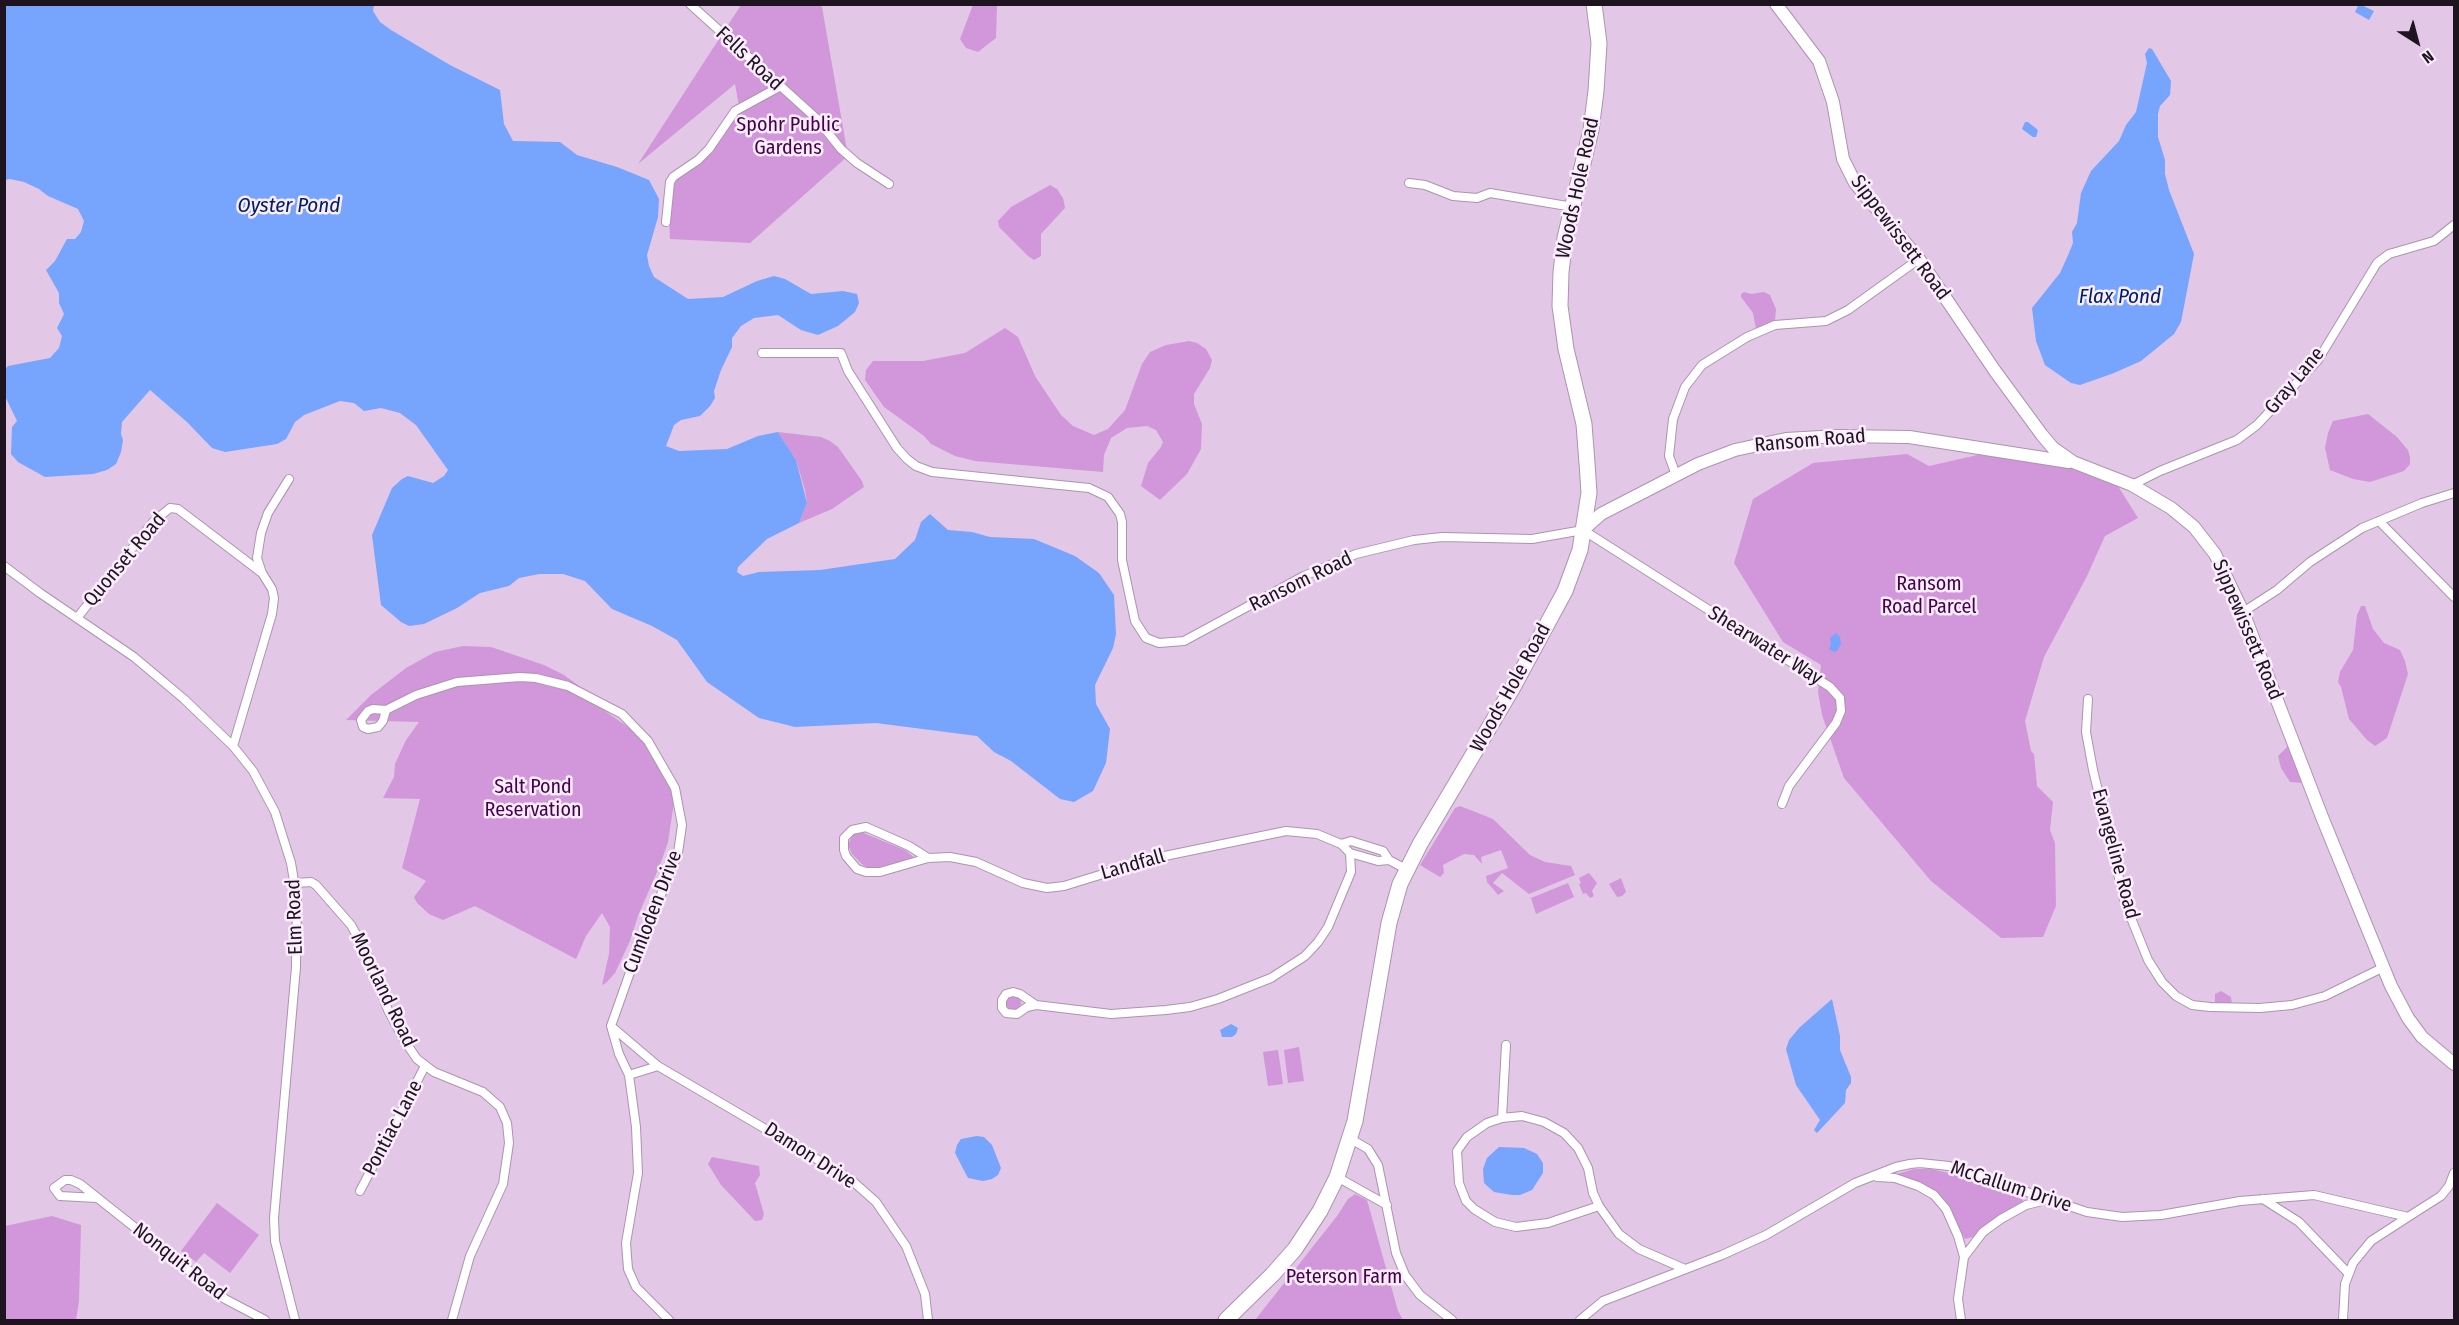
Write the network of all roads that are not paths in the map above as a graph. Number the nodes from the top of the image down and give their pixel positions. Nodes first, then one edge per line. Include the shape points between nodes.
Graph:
1 (690, 4) edge
2 (1594, 4) edge
3 (1776, 4) edge
4 (778, 87) junction
5 (1409, 183) dead end
6 (889, 184) dead end
7 (1573, 207) junction
8 (666, 222) dead end
9 (2454, 225) edge
10 (1919, 259) junction
11 (762, 352) dead end
12 (2073, 462) junction
13 (1676, 475) junction
14 (289, 478) dead end
15 (2132, 485) junction
16 (2454, 493) edge
17 (2379, 521) junction
18 (1583, 530) junction
19 (4, 566) edge
20 (262, 573) junction
21 (2454, 597) edge
22 (2243, 612) junction
23 (76, 618) junction
24 (2088, 699) dead end
25 (386, 710) dead end
26 (233, 746) junction
27 (1782, 804) dead end
28 (1341, 844) junction
29 (1350, 854) junction
30 (928, 858) junction
31 (1389, 860) junction
32 (1406, 869) junction
33 (296, 883) junction
34 (2384, 967) junction
35 (1036, 1005) dead end
36 (611, 1026) junction
37 (1506, 1045) dead end
38 (2454, 1064) edge
39 (425, 1066) junction
40 (658, 1066) junction
41 (629, 1075) junction
42 (1502, 1118) junction
43 (1351, 1138) junction
44 (2454, 1173) edge
45 (1337, 1177) junction
46 (1870, 1177) junction
47 (360, 1191) dead end
48 (97, 1198) dead end
49 (2263, 1198) junction
50 (2047, 1200) junction
51 (1387, 1205) junction
52 (1599, 1206) junction
53 (2408, 1217) junction
54 (1964, 1257) junction
55 (1685, 1269) junction
56 (2348, 1273) junction
57 (265, 1320) edge
58 (295, 1320) edge
59 (452, 1320) edge
60 (669, 1320) edge
61 (928, 1320) edge
62 (1226, 1320) edge
63 (1452, 1320) edge
64 (1580, 1320) edge
65 (1961, 1320) edge
66 (2343, 1320) edge

1 - 4 street, Fells Road
2 - 7 highway, Woods Hole Road via 1599,43 1592,130
3 - 10 main road, Sippewissett Road via 1819,61 1833,102 1839,145 1848,172
4 - 6 street, Fells Road via 817,119 849,156
4 - 8 street via 735,111 709,149 673,177
5 - 7 street via 1452,196 1477,198 1490,194
7 - 18 highway, Woods Hole Road via 1565,238 1560,306 1584,424 1588,493
9 - 15 street, Gray Lane via 2434,241 2389,254 2377,263 2318,360 2257,425 2237,440
10 - 12 main road, Sippewissett Road via 2030,419 2054,448
10 - 13 street via 1833,318 1775,325 1740,340 1702,365 1685,387 1673,419 1669,456
11 - 18 street, Ransom Road via 841,353 848,371 891,438 916,466 933,472 1089,488 1108,497 1122,522 1122,560 1135,621 1146,638 1159,643 1176,644 1192,638 1304,576 1356,554 1414,540 1532,539
12 - 13 main road, Ransom Road via 1909,437 1839,436 1786,439 1746,447
12 - 15 main road, Sippewissett Road
13 - 18 main road, Ransom Road via 1601,514
14 - 20 street via 261,533 257,558
15 - 22 main road, Sippewissett Road via 2172,508 2201,534
16 - 17 street
17 - 21 street
17 - 22 street via 2310,562
18 - 27 street, Shearwater Way via 1830,687 1840,698 1841,711 1836,723 1789,786
18 - 32 highway, Woods Hole Road via 1565,591
19 - 23 street, Elm Road
20 - 23 street, Quonset Road via 178,509 170,508 153,522
20 - 26 street, Quonset Road via 272,589 272,614
22 - 34 main road, Sippewissett Road
23 - 26 street, Elm Road via 156,674
24 - 34 street, Evangeline Road via 2086,732 2125,903 2148,960 2176,996 2192,1005 2210,1007 2292,1005 2325,996
25 - 36 street, Cumloden Drive via 457,682 536,678 568,686 602,702 622,714 648,741 675,788 682,825 678,853
26 - 33 street, Elm Road via 253,771 275,812
28 - 29 street, Landfall
28 - 30 street, Landfall via 1317,834 1286,831 1145,860 1057,888 1023,883 970,860
28 - 31 street, Landfall via 1351,842 1383,851
29 - 31 street, Landfall
29 - 35 street via 1351,872 1328,927 1305,956 1271,978 1218,999 1166,1010 1111,1014
30 - 30 street, Landfall via 866,827 852,830 844,838 846,856 857,869 866,872 887,871
31 - 32 street, Landfall
32 - 43 highway, Woods Hole Road via 1389,922
33 - 39 street, Moorland Road via 316,885 351,925 393,1021 409,1049
33 - 58 street, Elm Road via 296,967 274,1218 275,1241
34 - 38 main road, Sippewissett Road via 2415,1028
36 - 40 street, Damon Drive
36 - 41 street
37 - 42 street
39 - 47 street, Pontiac Lane
39 - 59 street, Moorland Road via 483,1092 500,1107 507,1124 509,1143 503,1184 470,1256
40 - 41 street
40 - 61 street, Damon Drive via 849,1178 876,1202 906,1246 925,1294
41 - 60 street via 638,1173 626,1243 628,1269 636,1287
42 - 52 street via 1522,1116 1564,1132 1588,1168
42 - 52 street via 1467,1137 1457,1151 1459,1183 1474,1209 1506,1226 1525,1227
43 - 45 highway, Woods Hole Road
43 - 51 street via 1373,1155
44 - 53 street via 2441,1196
45 - 51 street
45 - 62 highway, Woods Hole Road via 1295,1249
46 - 50 street, McCallum Drive via 1896,1167 1931,1164 1966,1171
46 - 54 street via 1906,1181 1934,1196 1952,1219
46 - 55 street, McCallum Drive via 1766,1235
48 - 57 street, Nonquit Road via 225,1299
49 - 50 street, McCallum Drive via 2138,1217 2087,1212
49 - 53 street, McCallum Drive via 2314,1195
49 - 56 street via 2299,1222
50 - 54 street via 2026,1204 2001,1219 1983,1232
51 - 63 street via 1396,1253 1405,1275 1420,1295
52 - 55 street via 1619,1234 1639,1249
53 - 56 street via 2371,1241
54 - 65 street via 1958,1299
55 - 64 street, McCallum Drive via 1603,1301
56 - 66 street

